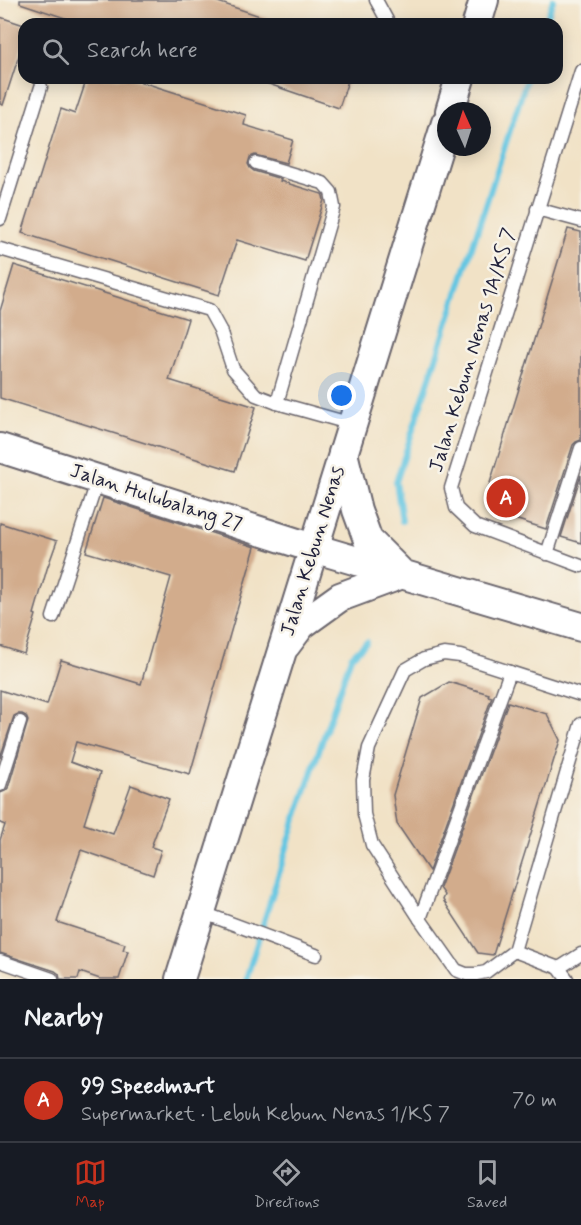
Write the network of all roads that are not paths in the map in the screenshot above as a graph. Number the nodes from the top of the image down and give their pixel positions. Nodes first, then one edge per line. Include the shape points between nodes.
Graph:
1 (376, 0) edge
2 (484, 0) edge
3 (386, 18) edge
4 (479, 18) edge
5 (581, 71) edge
6 (458, 84) edge
7 (41, 87) dead end
8 (453, 102) edge
9 (437, 152) edge
10 (256, 163) dead end
11 (537, 209) junction
12 (0, 219) edge
13 (581, 221) edge
14 (0, 249) edge
15 (277, 403) junction
16 (352, 424) junction
17 (0, 448) edge
18 (581, 448) edge
19 (343, 453) junction
20 (98, 479) junction
21 (313, 548) junction
22 (547, 554) junction
23 (581, 566) edge
24 (390, 570) junction
25 (53, 617) dead end
26 (581, 627) edge
27 (281, 651) junction
28 (510, 672) junction
29 (581, 695) edge
30 (20, 722) dead end
31 (581, 724) edge
32 (0, 784) edge
33 (201, 912) junction
34 (420, 920) junction
35 (514, 951) junction
36 (581, 954) edge
37 (316, 955) dead end
38 (0, 961) edge
39 (559, 968) junction
40 (52, 979) edge
41 (180, 979) edge
42 (567, 979) edge

1 - 3 lane
2 - 4 street
5 - 11 lane, Jalan Kebun Nenas 1A/KS 7
6 - 8 street
7 - 12 lane
9 - 16 street, Jalan Kebun Nenas
10 - 15 lane via 323,183 331,192 334,207
11 - 13 lane
11 - 22 lane, Jalan Kebun Nenas 1A/KS 7 via 452,488 456,508 475,526
14 - 15 lane via 209,310 233,369 256,395
15 - 16 lane
16 - 19 street, Jalan Kebun Nenas
17 - 20 street, Jalan Hulubalang 27
18 - 22 lane
19 - 21 street, Jalan Kebun Nenas
19 - 24 street via 368,540
20 - 21 street, Jalan Hulubalang 27
20 - 25 lane
21 - 24 street, Jalan Hulubalang 27
21 - 27 street, Jalan Kebun Nenas
22 - 23 lane, Jalan Kebun Nenas 1A/KS 7
24 - 26 street, Jalan Hulubalang 27
24 - 27 street via 340,597 301,625
27 - 33 street, Jalan Kebun Nenas
28 - 29 lane
28 - 34 lane
28 - 34 lane via 460,656 444,654 424,659 405,670 369,748 363,780 364,814 372,845
30 - 32 lane
31 - 35 lane
33 - 37 lane
33 - 41 street, Jalan Kebun Nenas
34 - 35 lane via 456,970 466,974 486,972
35 - 39 lane
36 - 39 lane
38 - 40 lane
39 - 42 lane

